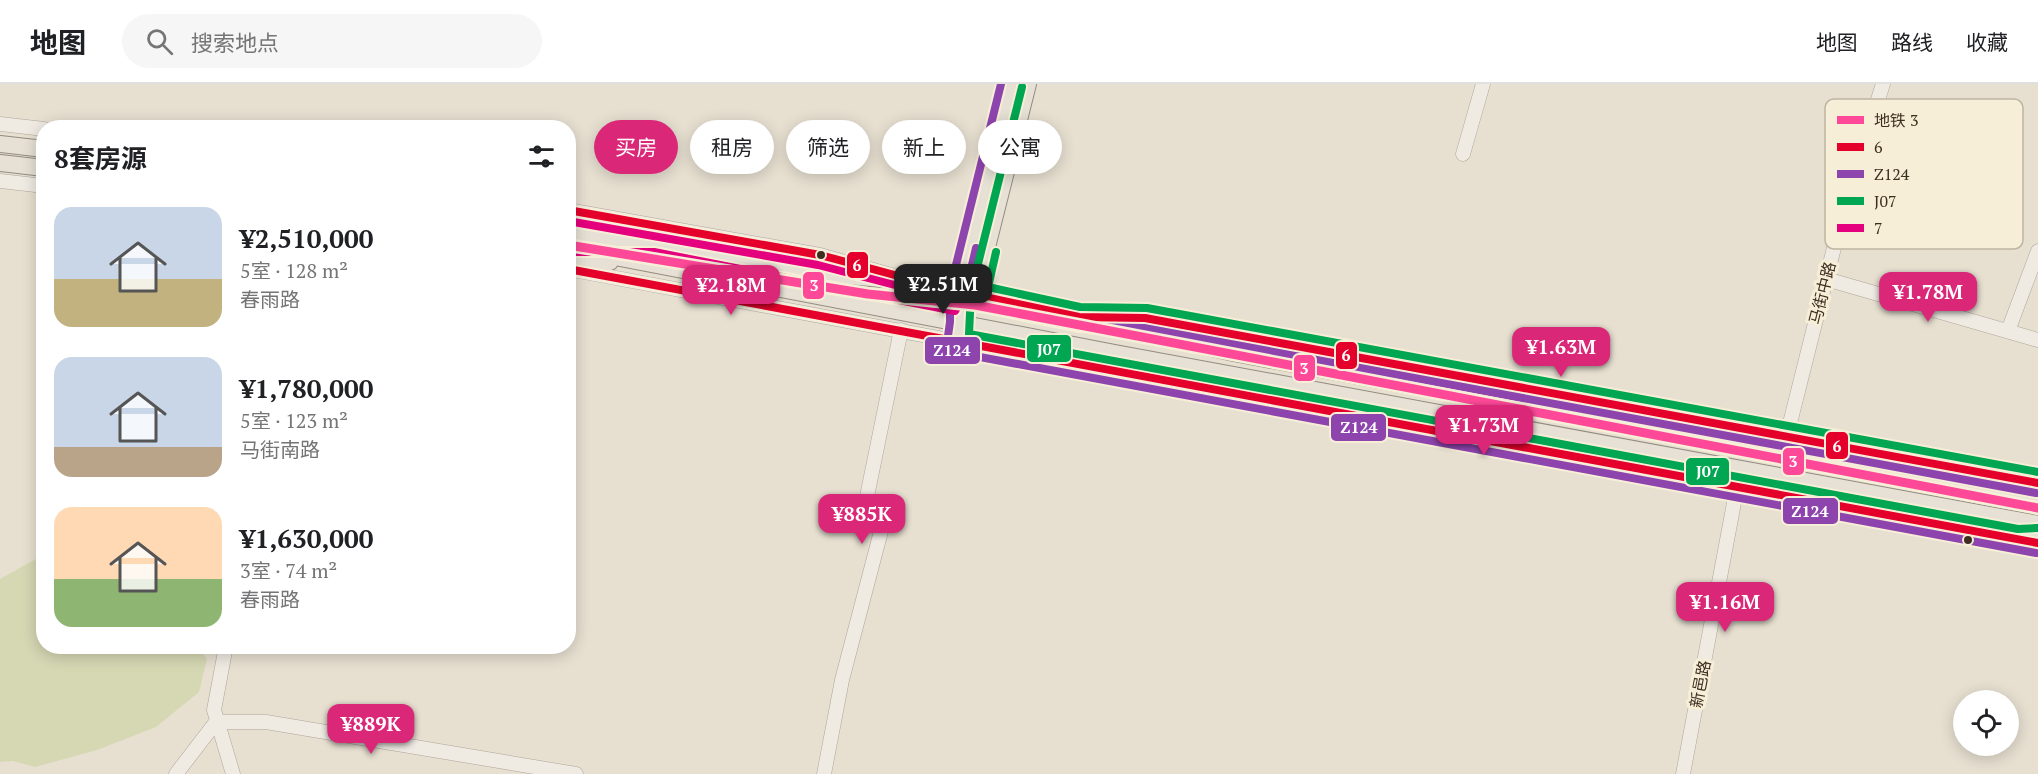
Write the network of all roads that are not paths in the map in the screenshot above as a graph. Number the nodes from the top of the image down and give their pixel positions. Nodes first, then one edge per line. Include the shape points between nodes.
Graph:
1 (1012, 84) edge
2 (1028, 84) edge
3 (1483, 84) edge
4 (1883, 84) edge
5 (1878, 99) edge
6 (0, 124) edge
7 (36, 128) edge
8 (0, 144) edge
9 (36, 148) edge
10 (1463, 154) dead end
11 (0, 165) edge
12 (36, 167) edge
13 (0, 181) edge
14 (36, 185) edge
15 (576, 211) edge
16 (576, 233) edge
17 (576, 249) edge
18 (1834, 249) edge
19 (2038, 250) edge
20 (652, 262) junction
21 (576, 263) edge
22 (576, 270) edge
23 (1826, 279) junction
24 (916, 282) junction
25 (967, 293) junction
26 (1079, 317) junction
27 (961, 323) junction
28 (901, 330) junction
29 (2008, 331) junction
30 (2038, 340) edge
31 (957, 342) junction
32 (1234, 353) junction
33 (1349, 355) junction
34 (1371, 400) junction
35 (1434, 431) junction
36 (1787, 435) junction
37 (2010, 478) junction
38 (2038, 483) edge
39 (1737, 487) junction
40 (2038, 490) edge
41 (2038, 502) edge
42 (2038, 524) edge
43 (2038, 538) edge
44 (2018, 540) junction
45 (2038, 543) edge
46 (224, 654) edge
47 (216, 722) junction
48 (176, 774) edge
49 (232, 774) edge
50 (576, 774) edge
51 (824, 774) edge
52 (1683, 774) edge

1 - 25 main road
2 - 25 main road
3 - 10 street
4 - 5 street, 马街中路
6 - 7 street
8 - 9 main road
11 - 12 main road
13 - 14 street
15 - 24 street via 820,255
16 - 24 main road via 769,269
17 - 20 main road
18 - 23 street, 马街中路
19 - 29 street
20 - 21 main road
20 - 27 main road
22 - 28 street
23 - 29 street
23 - 36 street, 马街中路
24 - 25 main road
25 - 26 main road
25 - 27 main road
26 - 32 main road
26 - 33 street via 1145,318
27 - 31 main road
27 - 34 main road
28 - 31 street
28 - 51 street via 864,511 885,516 842,680
29 - 30 street
31 - 35 street
32 - 33 main road
32 - 41 main road
33 - 36 street
34 - 35 main road
34 - 42 main road
35 - 39 street
36 - 37 street
37 - 38 street
37 - 40 main road
39 - 44 street
39 - 52 street, 新邑路
43 - 44 main road
44 - 45 street
46 - 47 street via 214,710
47 - 48 street
47 - 49 street
47 - 50 street via 273,722

